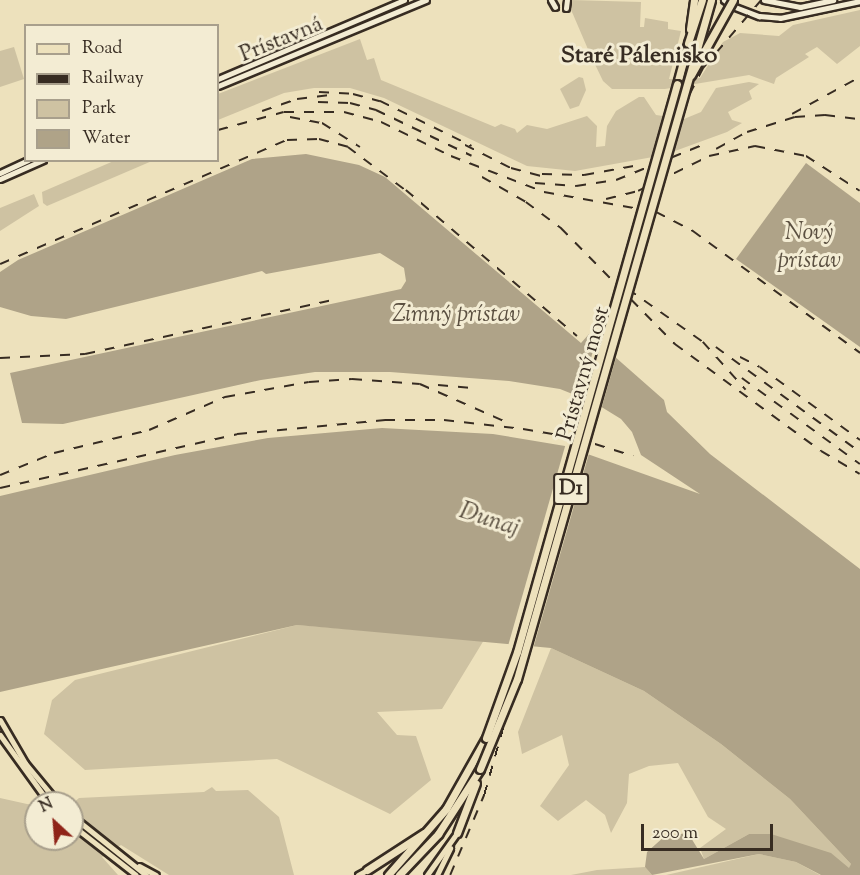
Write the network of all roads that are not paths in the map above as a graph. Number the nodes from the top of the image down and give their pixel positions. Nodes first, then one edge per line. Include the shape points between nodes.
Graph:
1 (404, 0) edge
2 (426, 0) edge
3 (551, 0) edge
4 (567, 0) edge
5 (694, 0) edge
6 (702, 0) edge
7 (711, 0) edge
8 (833, 0) edge
9 (860, 1) edge
10 (730, 2) edge
11 (768, 2) edge
12 (555, 7) dead end
13 (566, 8) dead end
14 (688, 43) junction
15 (219, 79) edge
16 (685, 85) junction
17 (219, 86) edge
18 (24, 162) edge
19 (38, 162) edge
20 (0, 173) edge
21 (0, 179) edge
22 (0, 720) edge
23 (0, 735) edge
24 (480, 770) junction
25 (40, 791) edge
26 (48, 791) edge
27 (84, 826) edge
28 (432, 828) junction
29 (457, 833) junction
30 (84, 834) edge
31 (126, 859) junction
32 (367, 870) joint
33 (135, 875) edge
34 (146, 875) edge
35 (156, 875) edge
36 (358, 875) edge
37 (388, 875) edge
38 (399, 875) edge
39 (427, 875) edge
40 (437, 875) edge

1 - 15 main road, Prístavná
2 - 17 main road, Prístavná
3 - 12 main road
4 - 13 main road
5 - 14 highway, bridge
6 - 14 highway, D1, bridge
7 - 16 highway, D1, bridge
8 - 11 main road via 800,7
9 - 10 main road via 789,18 751,14
10 - 16 highway, bridge
14 - 28 highway, Prístavný most / D1, bridge via 509,678 486,738
16 - 24 highway, Prístavný most / D1, bridge via 508,706
18 - 20 main road
19 - 21 main road
22 - 26 main road via 25,763
23 - 25 main road
24 - 29 highway
24 - 38 highway, D1 via 438,834
27 - 31 main road
28 - 32 highway
28 - 37 highway, D1
29 - 39 main road
29 - 40 main road
30 - 33 main road
31 - 34 main road
31 - 35 main road
32 - 36 main road

